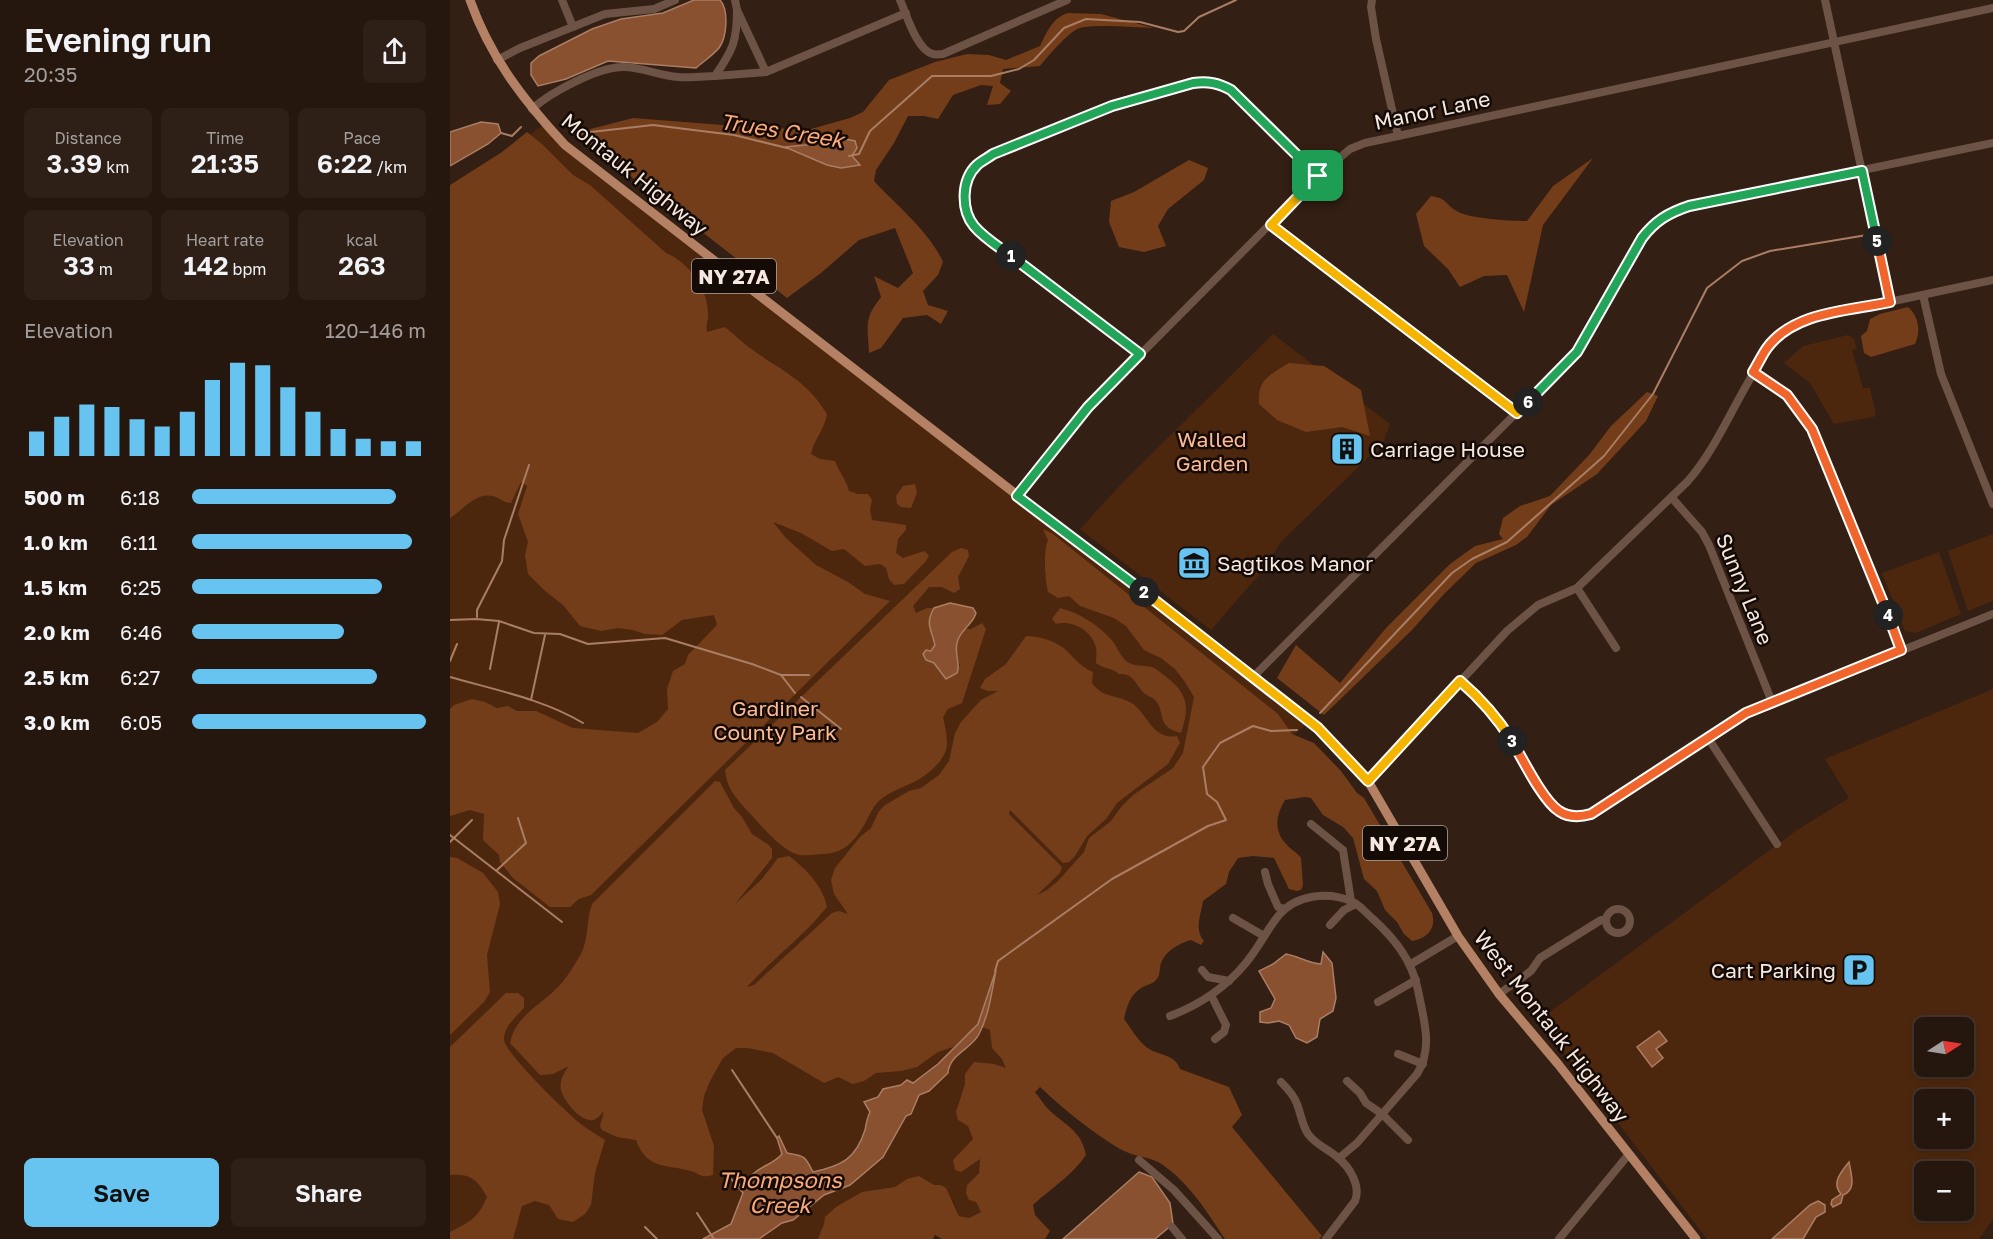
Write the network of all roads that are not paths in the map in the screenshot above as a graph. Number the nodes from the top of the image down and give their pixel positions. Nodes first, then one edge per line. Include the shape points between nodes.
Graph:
1 (470, 0) edge
2 (562, 0) edge
3 (675, 0) edge
4 (735, 0) edge
5 (900, 0) edge
6 (1067, 0) edge
7 (1372, 0) edge
8 (1826, 0) edge
9 (664, 2) edge
10 (1993, 8) edge
11 (737, 10) junction
12 (906, 13) junction
13 (573, 27) junction
14 (1834, 42) junction
15 (497, 60) junction
16 (766, 72) junction
17 (715, 76) junction
18 (532, 109) junction
19 (1398, 136) junction
20 (1993, 142) edge
21 (1862, 171) junction
22 (1318, 176) junction
23 (1271, 225) junction
24 (1993, 280) edge
25 (1923, 296) junction
26 (1890, 302) junction
27 (1140, 354) junction
28 (1753, 372) junction
29 (1517, 413) junction
30 (1017, 496) junction
31 (1672, 498) junction
32 (1993, 504) edge
33 (1577, 588) junction
34 (1993, 614) edge
35 (1616, 648) dead end
36 (1901, 650) junction
37 (1253, 677) junction
38 (1460, 681) junction
39 (1772, 702) junction
40 (1708, 738) junction
41 (1368, 781) junction
42 (1311, 824) dead end
43 (1777, 844) dead end
44 (1265, 872) dead end
45 (1353, 902) junction
46 (1285, 909) junction
47 (1233, 918) dead end
48 (1606, 920) dead end
49 (1330, 925) dead end
50 (1264, 936) junction
51 (1458, 936) junction
52 (1411, 964) junction
53 (1202, 970) dead end
54 (1416, 980) junction
55 (1229, 981) junction
56 (1499, 994) junction
57 (1210, 995) junction
58 (1378, 1002) dead end
59 (1170, 1016) dead end
60 (1215, 1039) dead end
61 (1398, 1054) dead end
62 (1423, 1064) junction
63 (1347, 1081) dead end
64 (1281, 1082) dead end
65 (1382, 1114) junction
66 (1408, 1140) dead end
67 (1629, 1154) junction
68 (1339, 1158) junction
69 (1139, 1160) dead end
70 (1172, 1227) dead end
71 (1182, 1239) edge
72 (1216, 1239) edge
73 (1326, 1239) edge
74 (1559, 1239) edge
75 (1696, 1239) edge

1 - 15 main road, Montauk Highway / NY 27A
2 - 13 street
3 - 9 street
4 - 11 street
5 - 12 street
6 - 12 street via 943,54 925,51
7 - 19 street
8 - 14 street
9 - 13 street via 654,9 605,14
10 - 14 street, Manor Lane
11 - 16 street
11 - 17 street via 737,34 730,55
12 - 16 street
13 - 15 street
14 - 19 street, Manor Lane
14 - 21 street
15 - 18 main road, Montauk Highway / NY 27A
16 - 17 street
17 - 18 street via 678,77 630,67 609,69 569,85
18 - 30 main road, Montauk Highway / NY 27A via 565,145
19 - 22 street, Manor Lane via 1350,149
20 - 21 street
21 - 26 street
21 - 29 street via 1668,213 1642,238 1577,352
22 - 23 street, Manor Lane
22 - 27 street via 1231,90 1206,81 1112,106 993,154 977,165 965,190 967,213 973,225
23 - 27 street, Manor Lane
23 - 29 street
24 - 25 street
25 - 26 street
25 - 32 street via 1941,374
26 - 28 street via 1794,325 1767,348
27 - 30 street, Manor Lane via 1088,407
28 - 31 street via 1698,469
28 - 36 street via 1787,395 1812,429
29 - 37 street
30 - 37 main road, West Montauk Highway / NY 27A
31 - 33 street
31 - 39 street, Sunny Lane via 1709,545
33 - 35 street
33 - 38 street via 1523,615
34 - 36 street
36 - 39 street
37 - 41 main road, West Montauk Highway / NY 27A via 1318,728
38 - 40 street via 1500,720 1548,800 1557,811 1567,815 1580,817 1602,808
38 - 41 street
39 - 40 street via 1746,713
40 - 43 street
41 - 51 main road, West Montauk Highway / NY 27A
42 - 45 street via 1343,850
44 - 46 street via 1278,907
45 - 46 street via 1334,896 1312,897
45 - 49 street
45 - 52 street via 1381,925
46 - 50 street
47 - 50 street
48 - 56 street via 1540,958 1531,971
50 - 55 street
51 - 52 street
51 - 56 main road, West Montauk Highway / NY 27A
52 - 54 street
53 - 55 street via 1208,977
54 - 58 street
54 - 62 street via 1427,1037
55 - 57 street
56 - 67 main road, West Montauk Highway / NY 27A
57 - 59 street
57 - 60 street via 1226,1026
61 - 62 street
62 - 65 street
63 - 65 street
64 - 68 street via 1297,1103 1307,1132
65 - 66 street
65 - 68 street
67 - 74 street
67 - 75 main road, West Montauk Highway / NY 27A
68 - 73 street via 1353,1178 1357,1194
69 - 72 street via 1174,1190
70 - 71 street

